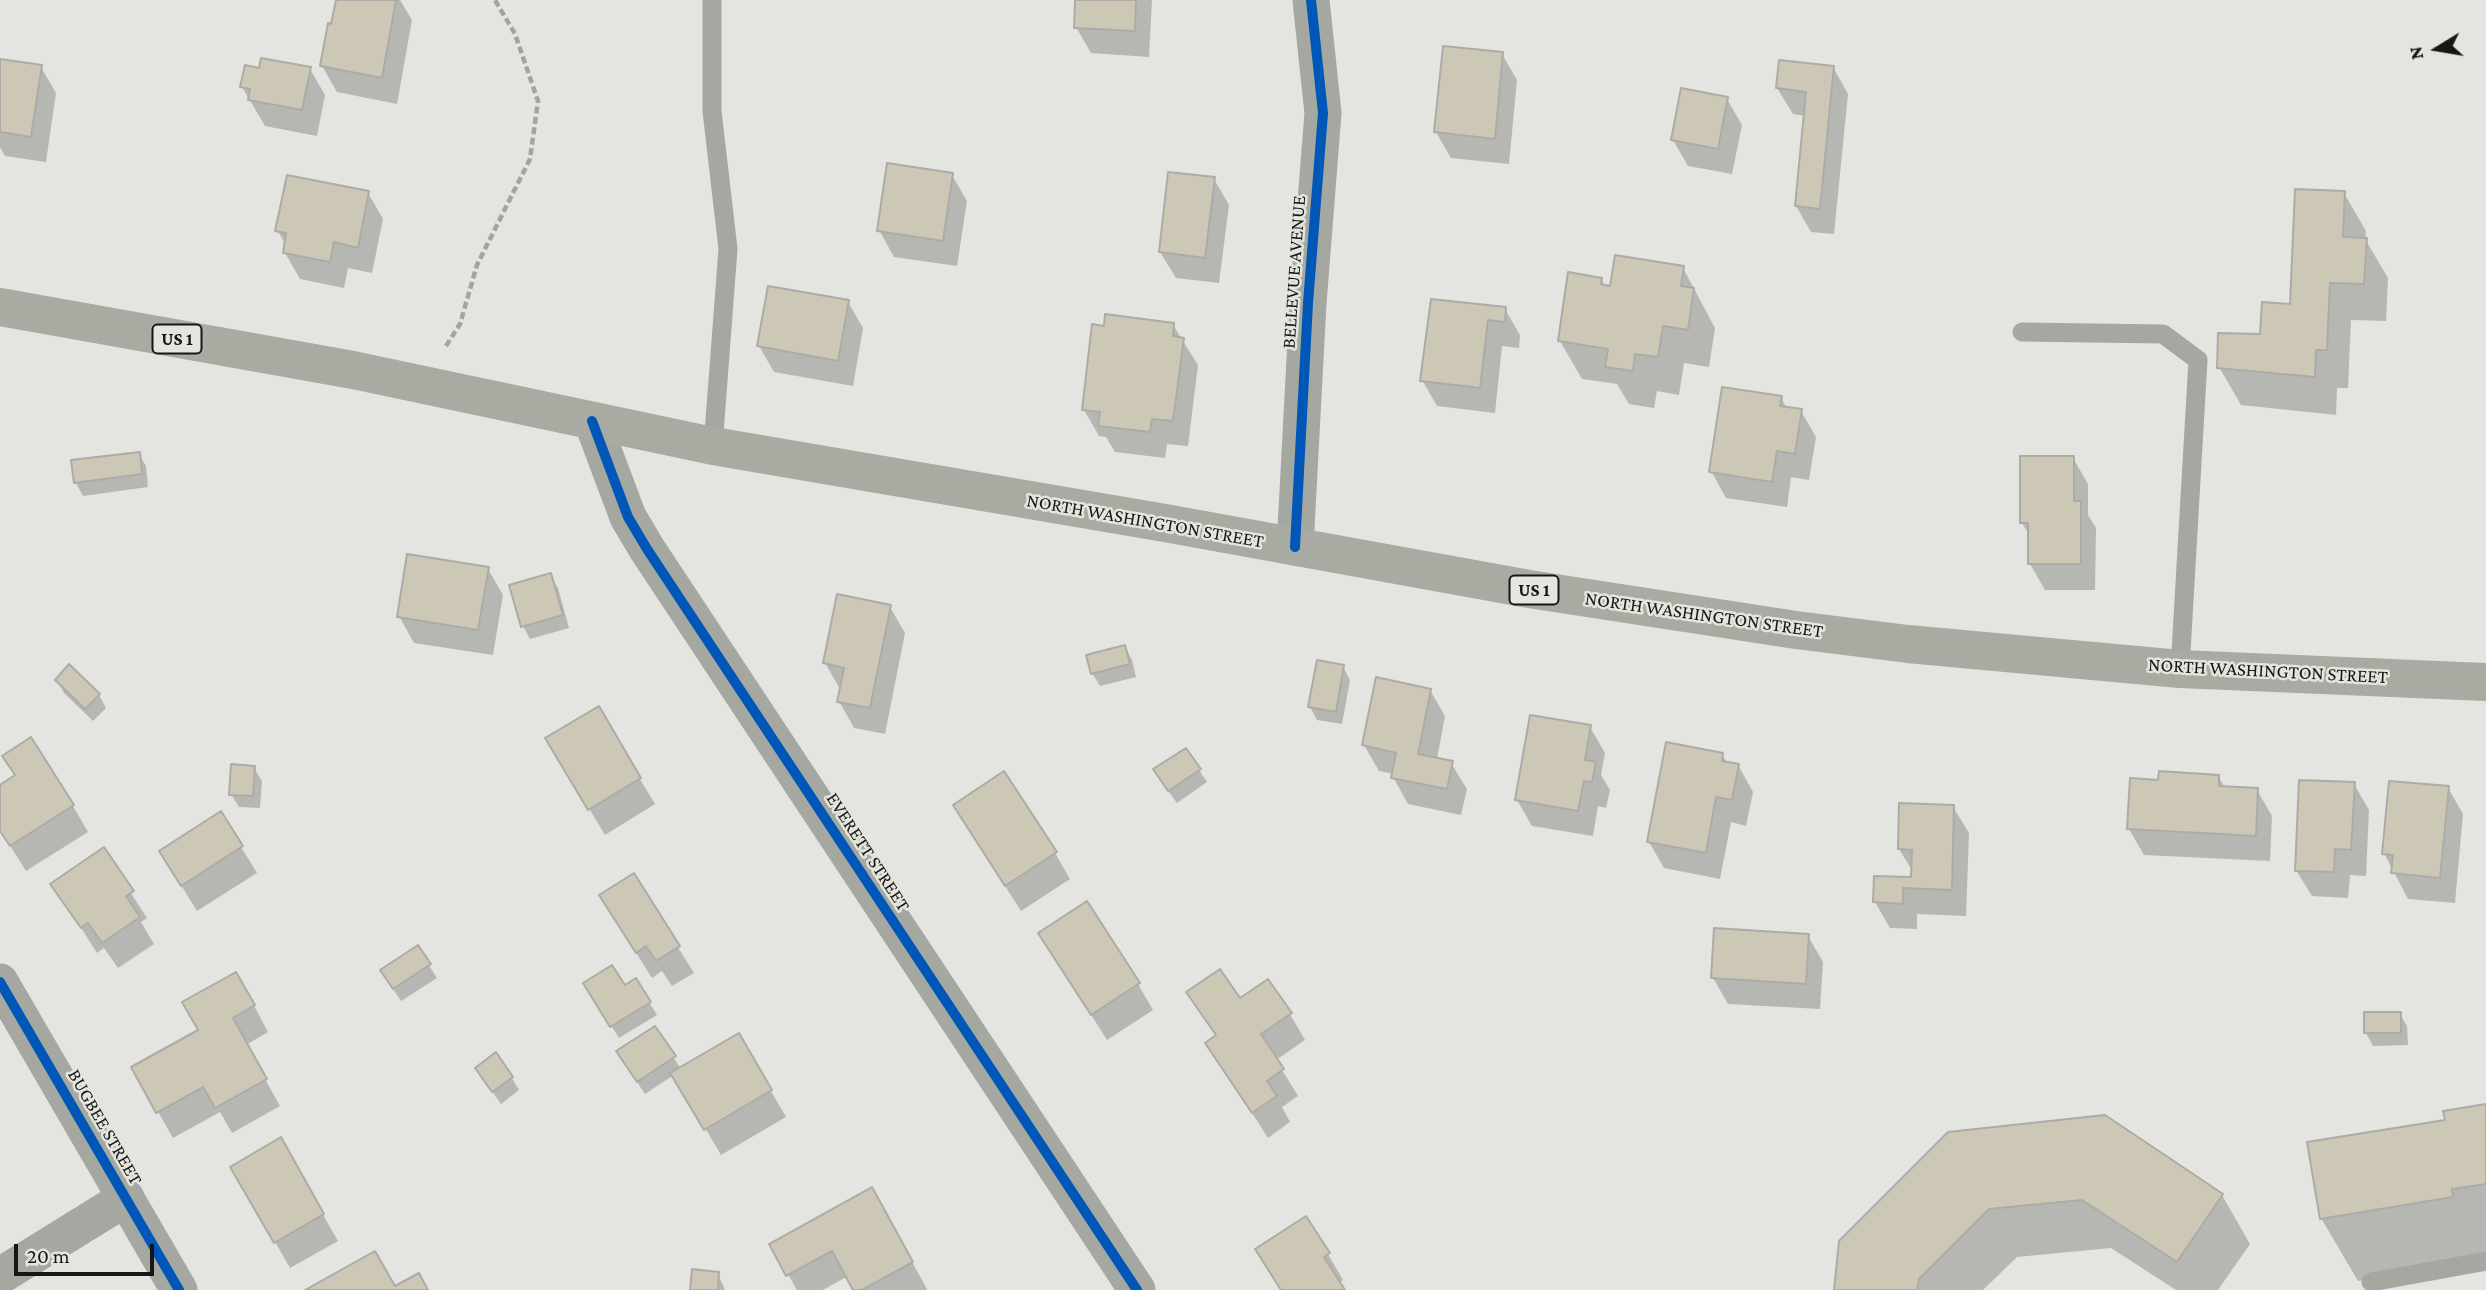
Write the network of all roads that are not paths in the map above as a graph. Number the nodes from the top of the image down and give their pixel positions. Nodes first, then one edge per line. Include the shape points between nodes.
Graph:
1 (712, 0) edge
2 (1311, 0) edge
3 (0, 307) edge
4 (2022, 332) dead end
5 (593, 421) junction
6 (713, 446) junction
7 (1295, 547) junction
8 (2180, 668) junction
9 (2486, 682) edge
10 (0, 982) edge
11 (126, 1198) junction
12 (2486, 1261) edge
13 (0, 1276) edge
14 (2371, 1282) dead end
15 (179, 1290) edge
16 (1137, 1290) edge

1 - 6 lane via 712,111 728,249
2 - 7 street, BELLEVUE AVENUE via 1323,113
3 - 5 main road, NORTH WASHINGTON STREET / US 1 via 353,370
4 - 8 lane via 2164,334 2198,360
5 - 6 main road, NORTH WASHINGTON STREET / US 1
5 - 16 street, EVERETT STREET via 628,517 647,549
6 - 7 main road, NORTH WASHINGTON STREET / US 1
7 - 8 main road, NORTH WASHINGTON STREET / US 1 via 1529,589 1809,631
8 - 9 main road, NORTH WASHINGTON STREET / US 1
10 - 11 street, BUGBEE STREET
11 - 13 street
11 - 15 street, BUGBEE STREET
12 - 14 lane

